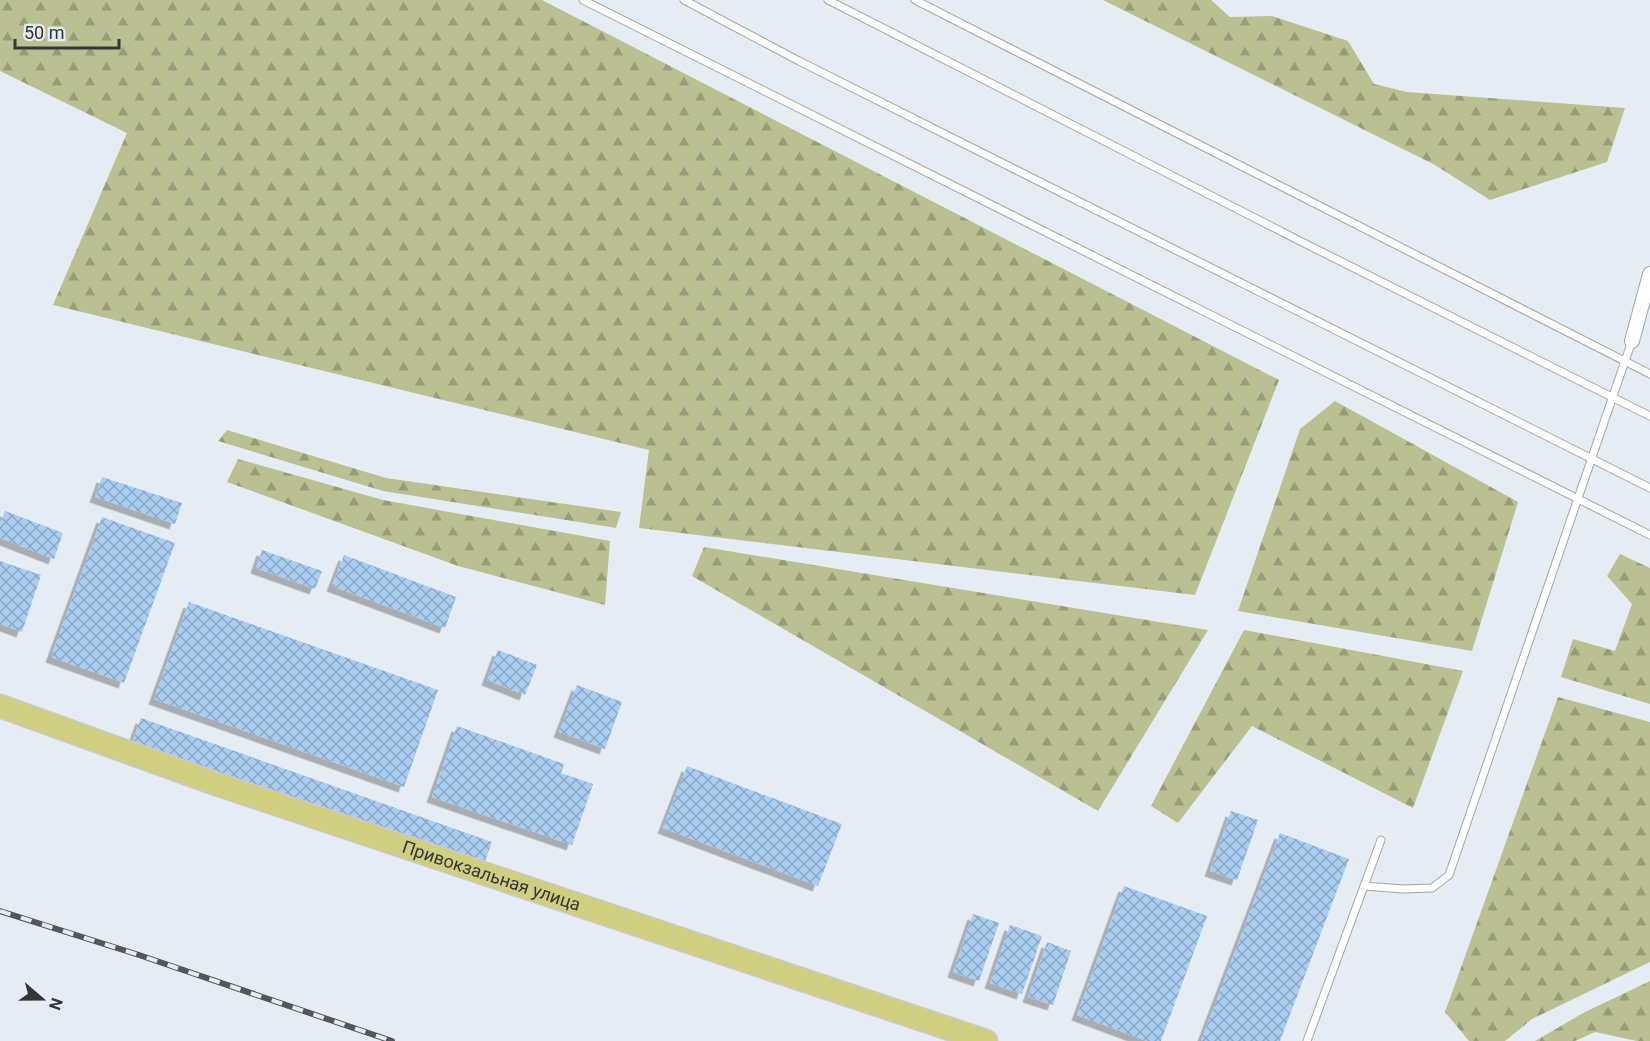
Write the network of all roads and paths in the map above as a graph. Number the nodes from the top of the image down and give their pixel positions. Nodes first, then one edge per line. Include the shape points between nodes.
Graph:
1 (583, 0) edge
2 (684, 0) edge
3 (828, 0) edge
4 (915, 0) edge
5 (1650, 274) edge
6 (1632, 341) joint
7 (1625, 361) junction
8 (1650, 374) edge
9 (1613, 397) junction
10 (1650, 416) edge
11 (1591, 459) junction
12 (1650, 488) edge
13 (1578, 499) junction
14 (1650, 534) edge
15 (0, 706) edge
16 (1381, 840) dead end
17 (1364, 886) junction
18 (986, 1041) edge
19 (1307, 1041) edge

1 - 13 lane
2 - 11 lane
3 - 9 lane
4 - 7 lane
5 - 6 street
6 - 7 lane
7 - 8 lane
7 - 9 lane
9 - 10 lane
9 - 11 lane
11 - 12 lane
11 - 13 lane
13 - 14 lane
13 - 17 lane via 1449,875 1432,888
15 - 18 main road, Привокзальная улица via 216,784
16 - 17 lane
17 - 19 lane

